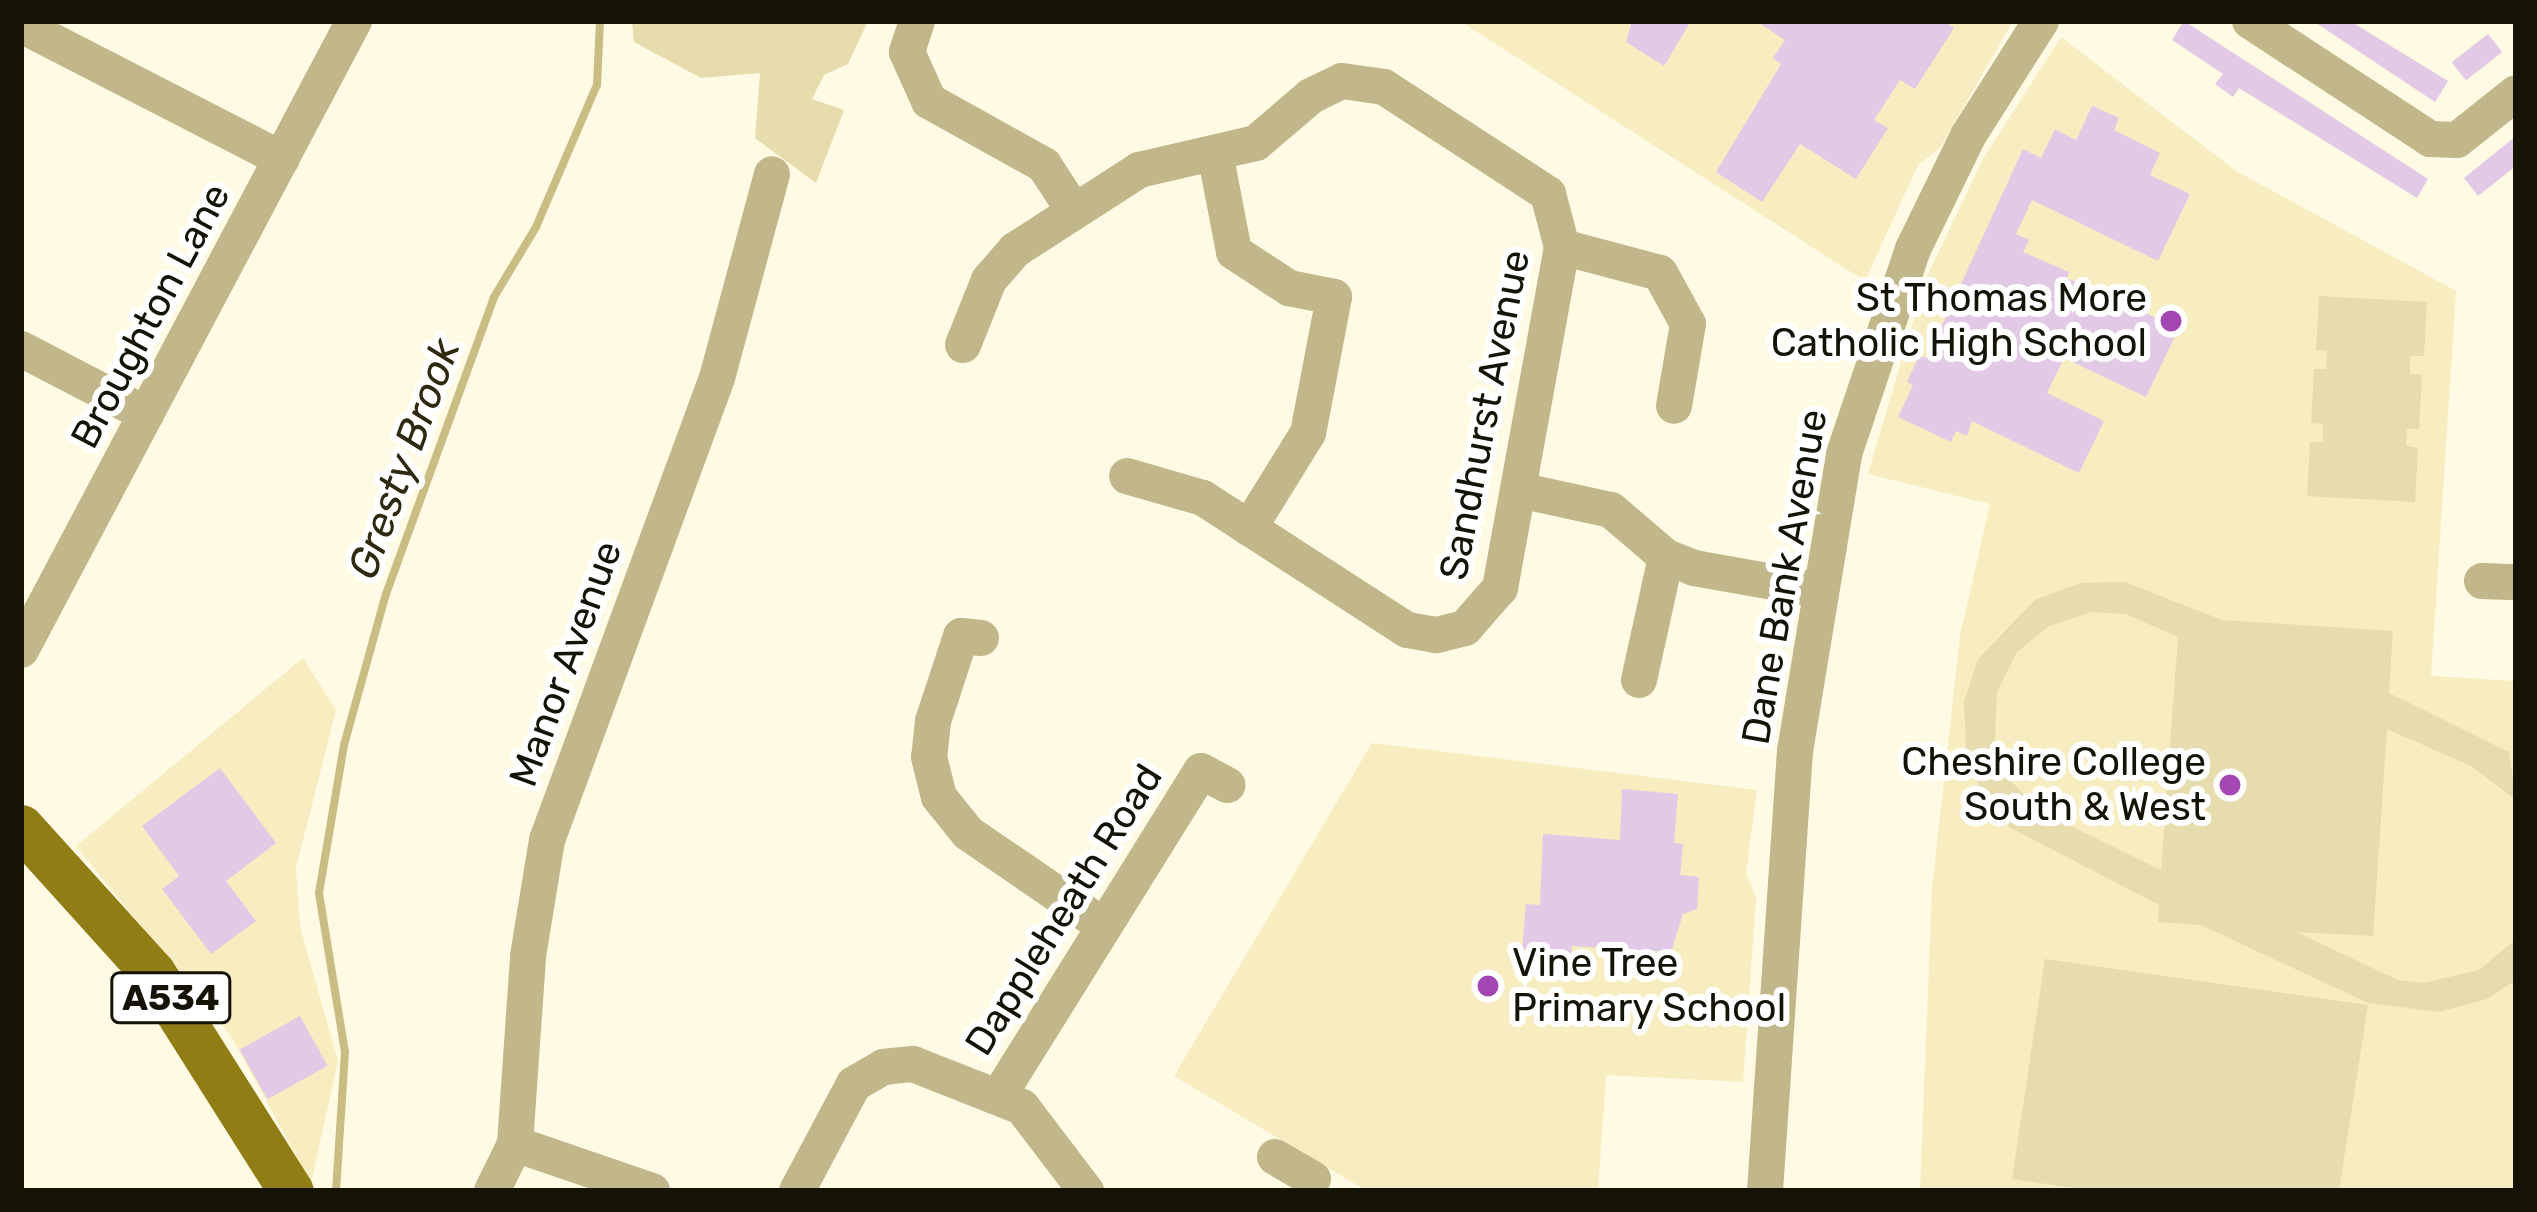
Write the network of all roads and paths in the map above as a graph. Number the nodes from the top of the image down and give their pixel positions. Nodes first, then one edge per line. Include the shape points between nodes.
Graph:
1 (354, 21) edge
2 (917, 21) edge
3 (2042, 21) edge
4 (2250, 21) edge
5 (21, 25) edge
6 (2516, 93) edge
7 (1215, 153) junction
8 (282, 159) junction
9 (772, 174) dead end
10 (1074, 211) junction
11 (1562, 247) junction
12 (963, 345) dead end
13 (21, 350) edge
14 (1675, 406) dead end
15 (146, 414) junction
16 (1127, 476) dead end
17 (1519, 490) junction
18 (1250, 528) junction
19 (1666, 557) junction
20 (1818, 590) junction
21 (962, 634) dead end
22 (21, 650) edge
23 (1640, 680) dead end
24 (1200, 769) dead end
25 (21, 827) edge
26 (1104, 926) junction
27 (1000, 1094) junction
28 (515, 1144) junction
29 (291, 1191) edge
30 (492, 1191) edge
31 (652, 1191) edge
32 (797, 1191) edge
33 (1085, 1191) edge
34 (1765, 1191) edge

1 - 8 street, Broughton Lane
2 - 10 street via 907,52 929,101 1044,165
3 - 20 street, Dane Bank Avenue via 1968,136 1896,290 1851,424
4 - 6 street via 2430,139 2457,140
5 - 8 street
7 - 10 street, Sandhurst Avenue via 1155,163
7 - 11 street, Sandhurst Avenue via 1266,138 1332,84 1374,82 1549,194
7 - 18 street via 1234,252 1289,288 1341,284 1309,433
8 - 15 street, Broughton Lane
9 - 28 street, Manor Avenue via 717,378 548,840 528,956
10 - 12 street, Sandhurst Avenue via 998,267
11 - 14 street via 1660,273 1688,324
11 - 17 street, Sandhurst Avenue
13 - 15 street
15 - 22 street, Broughton Lane
16 - 18 street, Sandhurst Avenue via 1189,491
17 - 18 street, Sandhurst Avenue via 1493,603 1465,628 1436,635 1407,630
17 - 19 street via 1611,511
19 - 20 street
19 - 23 street
20 - 34 street, Dane Bank Avenue via 1780,897
21 - 26 street via 929,740 939,797 968,833
24 - 26 street, Dappleheath Road
25 - 29 main road, A534 via 153,973
26 - 27 street, Dappleheath Road
27 - 32 street via 928,1066 865,1075 846,1095
27 - 33 street via 1039,1123
28 - 30 street, Manor Avenue
28 - 31 street

